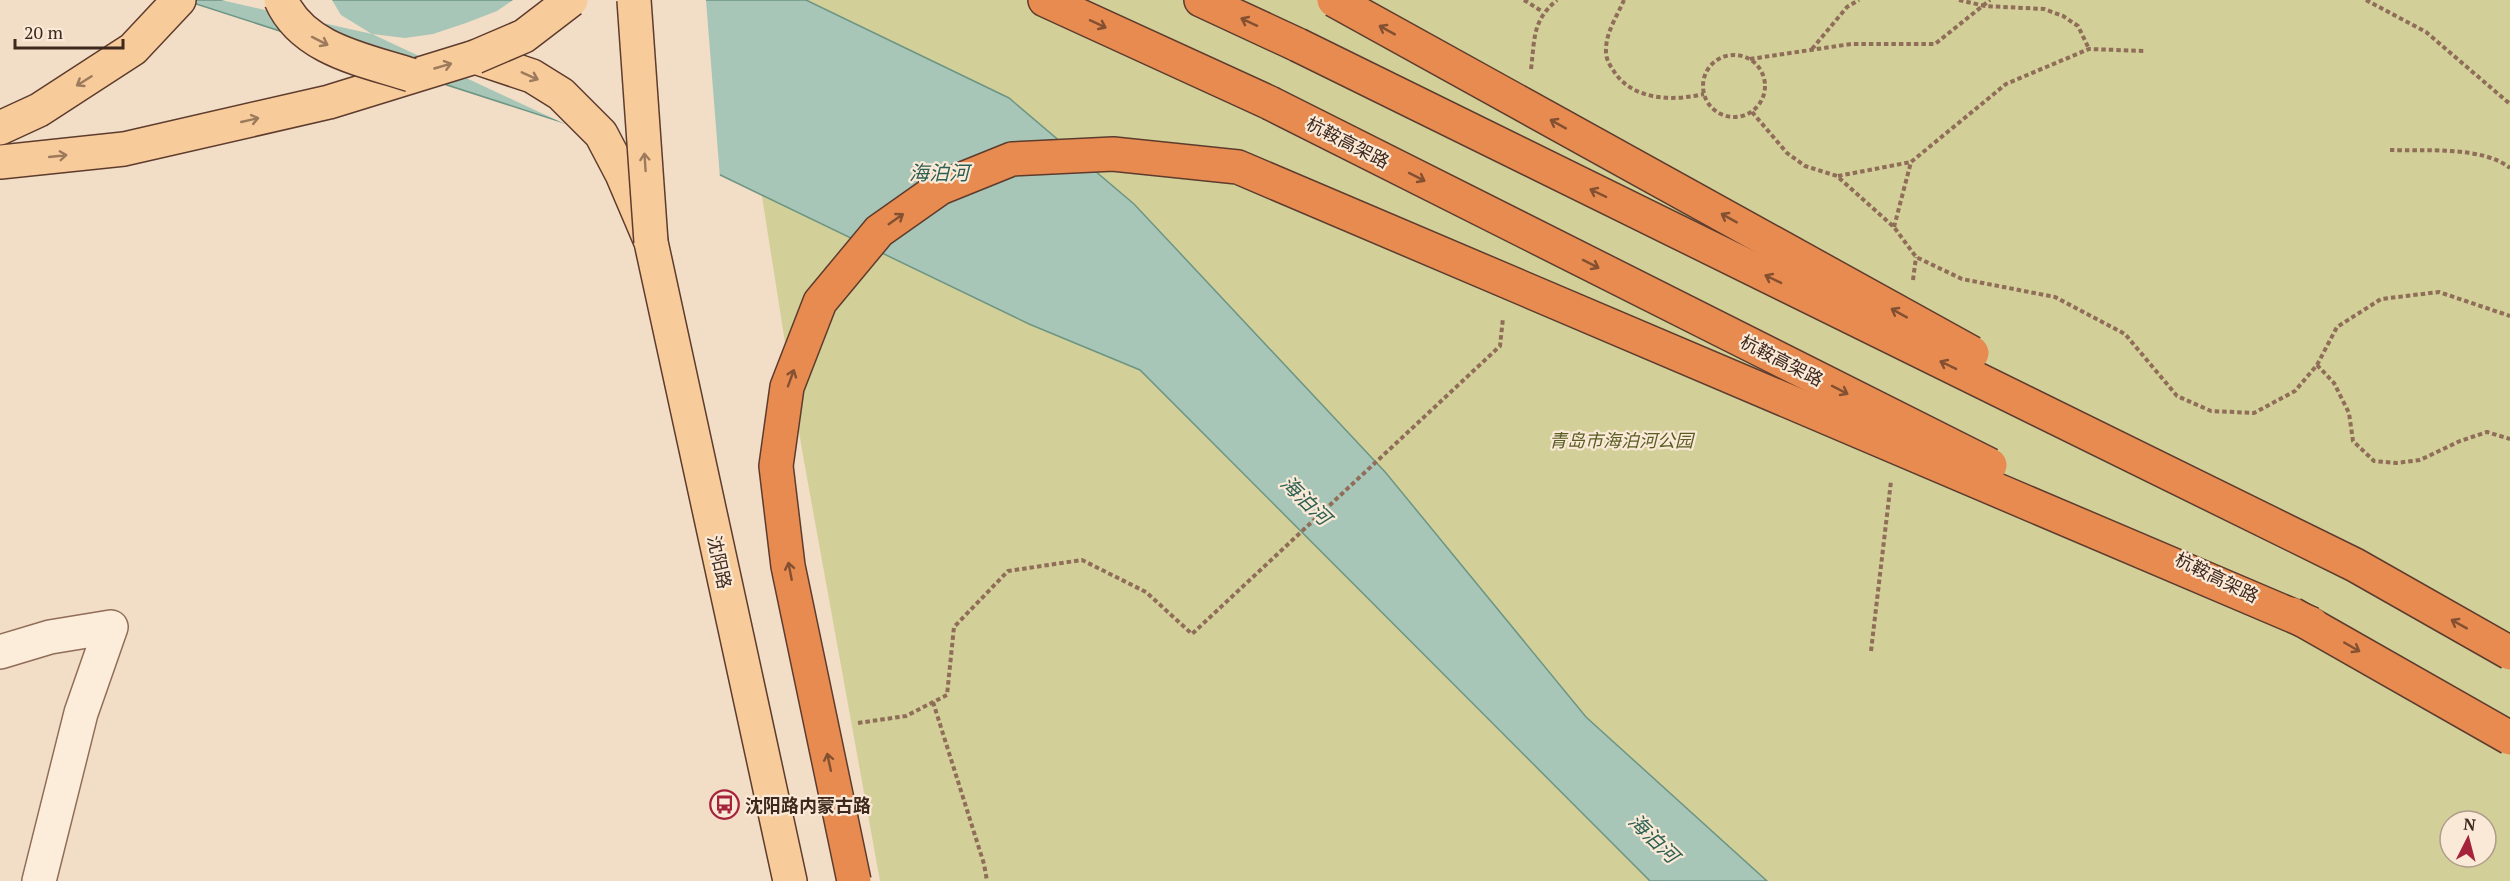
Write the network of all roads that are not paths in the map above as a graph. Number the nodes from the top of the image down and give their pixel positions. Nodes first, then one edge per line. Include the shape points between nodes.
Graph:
1 (179, 0) edge
2 (281, 0) edge
3 (571, 0) edge
4 (634, 0) edge
5 (1045, 0) edge
6 (1201, 0) edge
7 (1334, 0) edge
8 (475, 57) junction
9 (411, 75) junction
10 (0, 128) edge
11 (0, 162) edge
12 (651, 242) junction
13 (2355, 565) junction
14 (2312, 624) junction
15 (0, 652) edge
16 (2510, 653) edge
17 (2510, 738) edge
18 (39, 881) edge
19 (790, 881) edge
20 (854, 881) edge

1 -> 10 main road via 133,49 39,110
2 -> 9 main road, bridge via 292,21 307,35 340,52
3 - 8 main road, bridge via 524,36
12 -> 4 main road, bridge
5 -> 14 highway, 杭鞍高架路, bridge via 1270,103
13 -> 6 highway, bridge
13 -> 7 highway, bridge
9 -> 8 main road
8 -> 12 main road, bridge via 532,76 561,94 601,134
11 -> 9 main road via 124,149 329,102
12 - 19 main road, 沈阳路
16 -> 13 highway, bridge
14 -> 17 highway, 杭鞍高架路, bridge
20 -> 14 highway, bridge via 788,566 776,466 788,387 820,302 879,231 940,188 1012,159 1113,154 1238,167
15 - 18 street via 50,637 111,627 81,712

